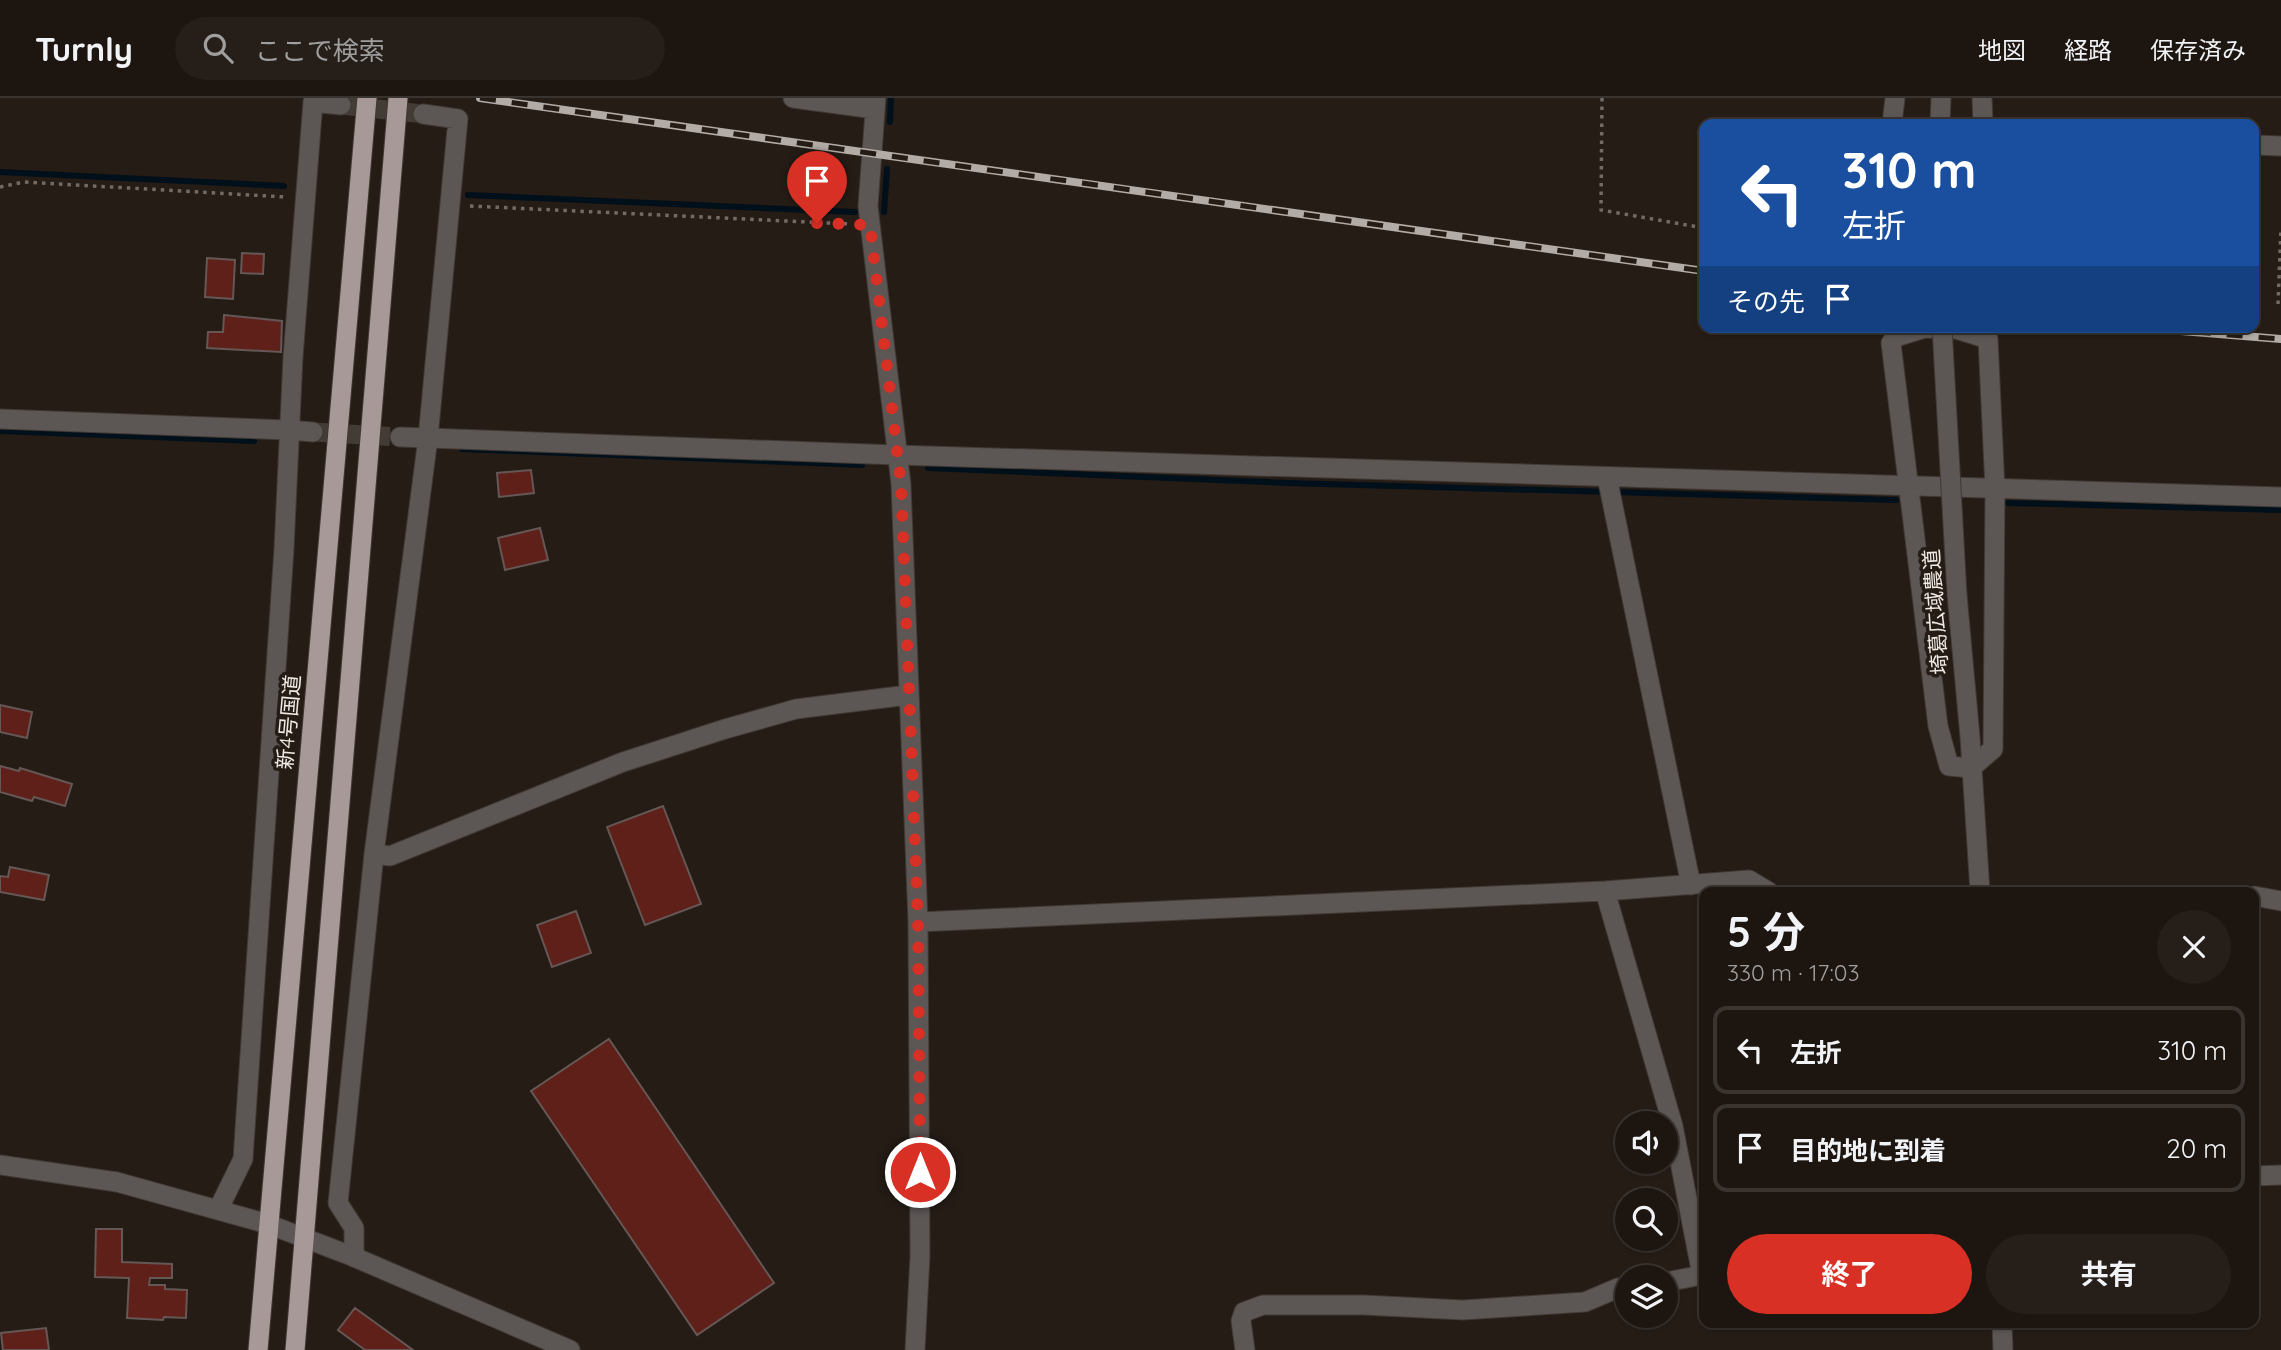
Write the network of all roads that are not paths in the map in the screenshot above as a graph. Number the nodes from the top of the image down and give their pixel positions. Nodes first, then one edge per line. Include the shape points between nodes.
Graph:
1 (793, 98) edge
2 (1895, 98) edge
3 (1941, 98) edge
4 (1982, 98) edge
5 (367, 100) edge
6 (398, 101) edge
7 (876, 103) edge
8 (341, 105) dead end
9 (424, 114) tunnel mouth
10 (1893, 119) edge
11 (1940, 119) edge
12 (1983, 119) edge
13 (2259, 145) edge
14 (2281, 146) edge
15 (1909, 333) edge
16 (1942, 333) edge
17 (1969, 333) edge
18 (0, 418) edge
19 (289, 430) junction
20 (313, 432) tunnel mouth
21 (400, 437) tunnel mouth
22 (428, 438) junction
23 (897, 455) junction
24 (1607, 477) junction
25 (1908, 486) junction
26 (1995, 489) junction
27 (2281, 497) edge
28 (908, 695) junction
29 (1971, 768) junction
30 (374, 854) junction
31 (1691, 885) junction
32 (1761, 887) edge
33 (1980, 887) edge
34 (1605, 891) junction
35 (2259, 897) edge
36 (2281, 901) edge
37 (918, 922) junction
38 (0, 1165) edge
39 (2281, 1175) edge
40 (2259, 1176) edge
41 (218, 1210) junction
42 (268, 1224) junction
43 (304, 1238) junction
44 (354, 1257) junction
45 (1699, 1260) edge
46 (1699, 1276) edge
47 (1678, 1280) edge
48 (1615, 1289) edge
49 (2002, 1328) edge
50 (258, 1350) edge
51 (295, 1350) edge
52 (570, 1350) edge
53 (915, 1350) edge
54 (1245, 1350) edge
55 (2003, 1350) edge

1 - 7 street
2 - 10 street
3 - 11 street
4 - 12 street
5 - 42 highway, 新4号国道
6 - 43 highway
7 - 23 street via 868,206
8 - 19 street via 313,102
9 - 22 street via 458,118
13 - 14 street
15 - 25 street via 1891,343
16 - 29 street, 埼葛広域農道, bridge
17 - 26 street via 1988,339
18 - 19 street
19 - 20 street
19 - 41 street via 243,1159
21 - 22 street
22 - 23 street
22 - 30 street
23 - 24 street
23 - 28 street
24 - 25 street
24 - 31 street
25 - 26 street
25 - 29 street via 1938,726 1949,766
26 - 27 street
26 - 29 street via 1993,749
28 - 30 street via 796,709 725,729 623,762 390,856
28 - 37 street
29 - 33 street, 埼葛広域農道
30 - 44 street via 338,1203 354,1228
31 - 32 street via 1749,880
31 - 34 street
34 - 37 street
34 - 45 street via 1673,1126
35 - 36 street
37 - 53 street via 920,1256
38 - 41 street via 117,1182
39 - 40 street
41 - 42 street
42 - 43 street
42 - 50 highway, 新4号国道
43 - 44 street
43 - 51 highway
44 - 52 street
46 - 47 street
48 - 54 street via 1585,1302 1463,1310 1264,1305 1244,1312
49 - 55 street

